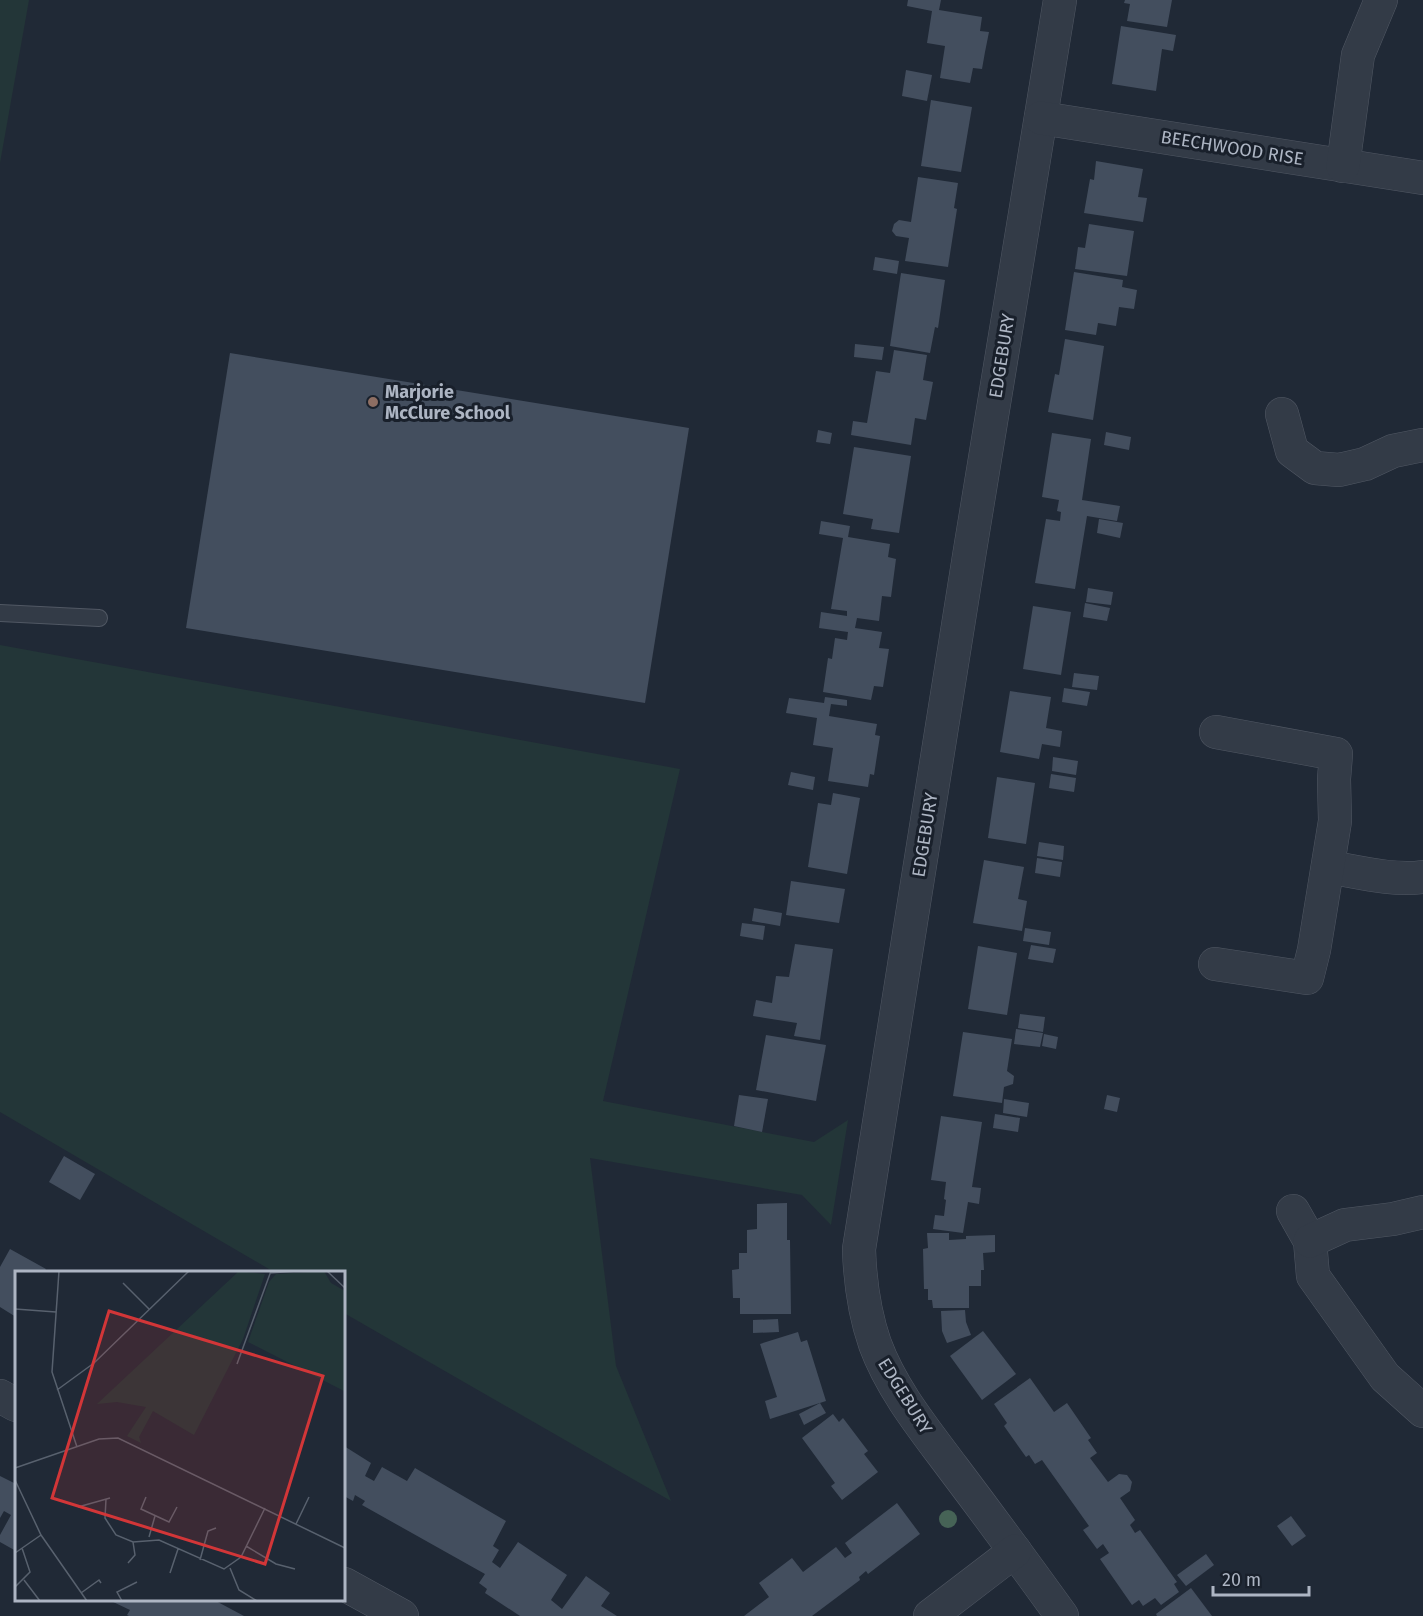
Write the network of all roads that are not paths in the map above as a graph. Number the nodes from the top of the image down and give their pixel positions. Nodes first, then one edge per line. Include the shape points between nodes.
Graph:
1 (1060, 0) edge
2 (1381, 0) edge
3 (1041, 118) junction
4 (1343, 166) junction
5 (1423, 178) edge
6 (1282, 414) dead end
7 (1423, 445) edge
8 (0, 613) edge
9 (99, 618) dead end
10 (1216, 732) dead end
11 (1328, 867) junction
12 (1423, 877) edge
13 (1215, 964) dead end
14 (1293, 1211) dead end
15 (1423, 1212) edge
16 (1310, 1241) junction
17 (0, 1396) edge
18 (15, 1404) edge
19 (1423, 1412) edge
20 (1015, 1551) junction
21 (345, 1585) edge
22 (402, 1616) edge
23 (930, 1616) edge
24 (1062, 1616) edge

1 - 3 street, EDGEBURY
2 - 4 street via 1358,55
3 - 4 street, BEECHWOOD RISE
3 - 20 street, EDGEBURY via 860,1249 860,1283 866,1315 889,1376
4 - 5 street, BEECHWOOD RISE
6 - 7 street via 1292,451 1315,468 1339,470
8 - 9 lane
10 - 11 street via 1336,754 1335,821
11 - 12 street via 1410,879
11 - 13 street via 1307,978
14 - 16 street
15 - 16 street via 1345,1225
16 - 19 street via 1313,1276 1385,1377
17 - 18 street
20 - 23 street
20 - 24 street, EDGEBURY
21 - 22 street

